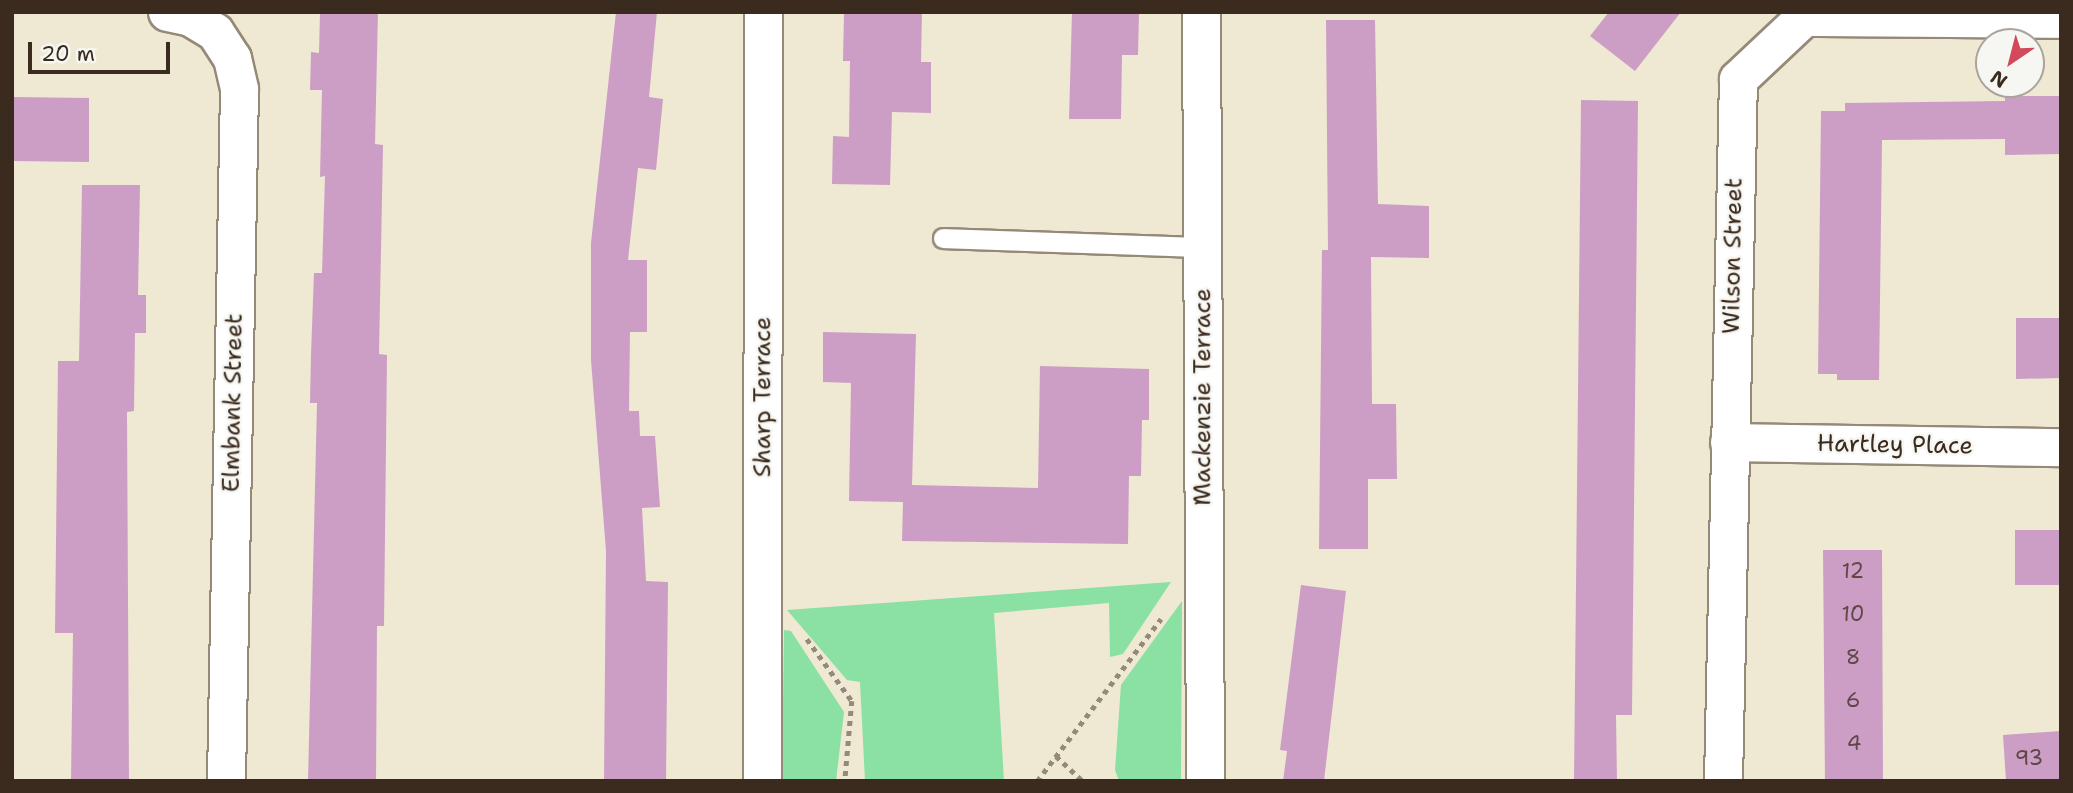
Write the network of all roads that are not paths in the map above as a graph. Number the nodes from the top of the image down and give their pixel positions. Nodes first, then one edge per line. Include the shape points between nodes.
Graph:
1 (167, 12) edge
2 (763, 12) edge
3 (1201, 12) edge
4 (2061, 19) edge
5 (943, 238) dead end
6 (1203, 247) junction
7 (1729, 442) junction
8 (2061, 447) edge
9 (226, 781) edge
10 (762, 781) edge
11 (1205, 781) edge
12 (1723, 781) edge

1 - 9 street, Elmbank Street via 190,17 215,32 232,58 239,89
2 - 10 street, Sharp Terrace
3 - 6 street, Mackenzie Terrace
4 - 7 street, Wilson Street via 1804,17 1738,79
5 - 6 lane
6 - 11 street, Mackenzie Terrace
7 - 8 street, Hartley Place
7 - 12 street, Wilson Street

